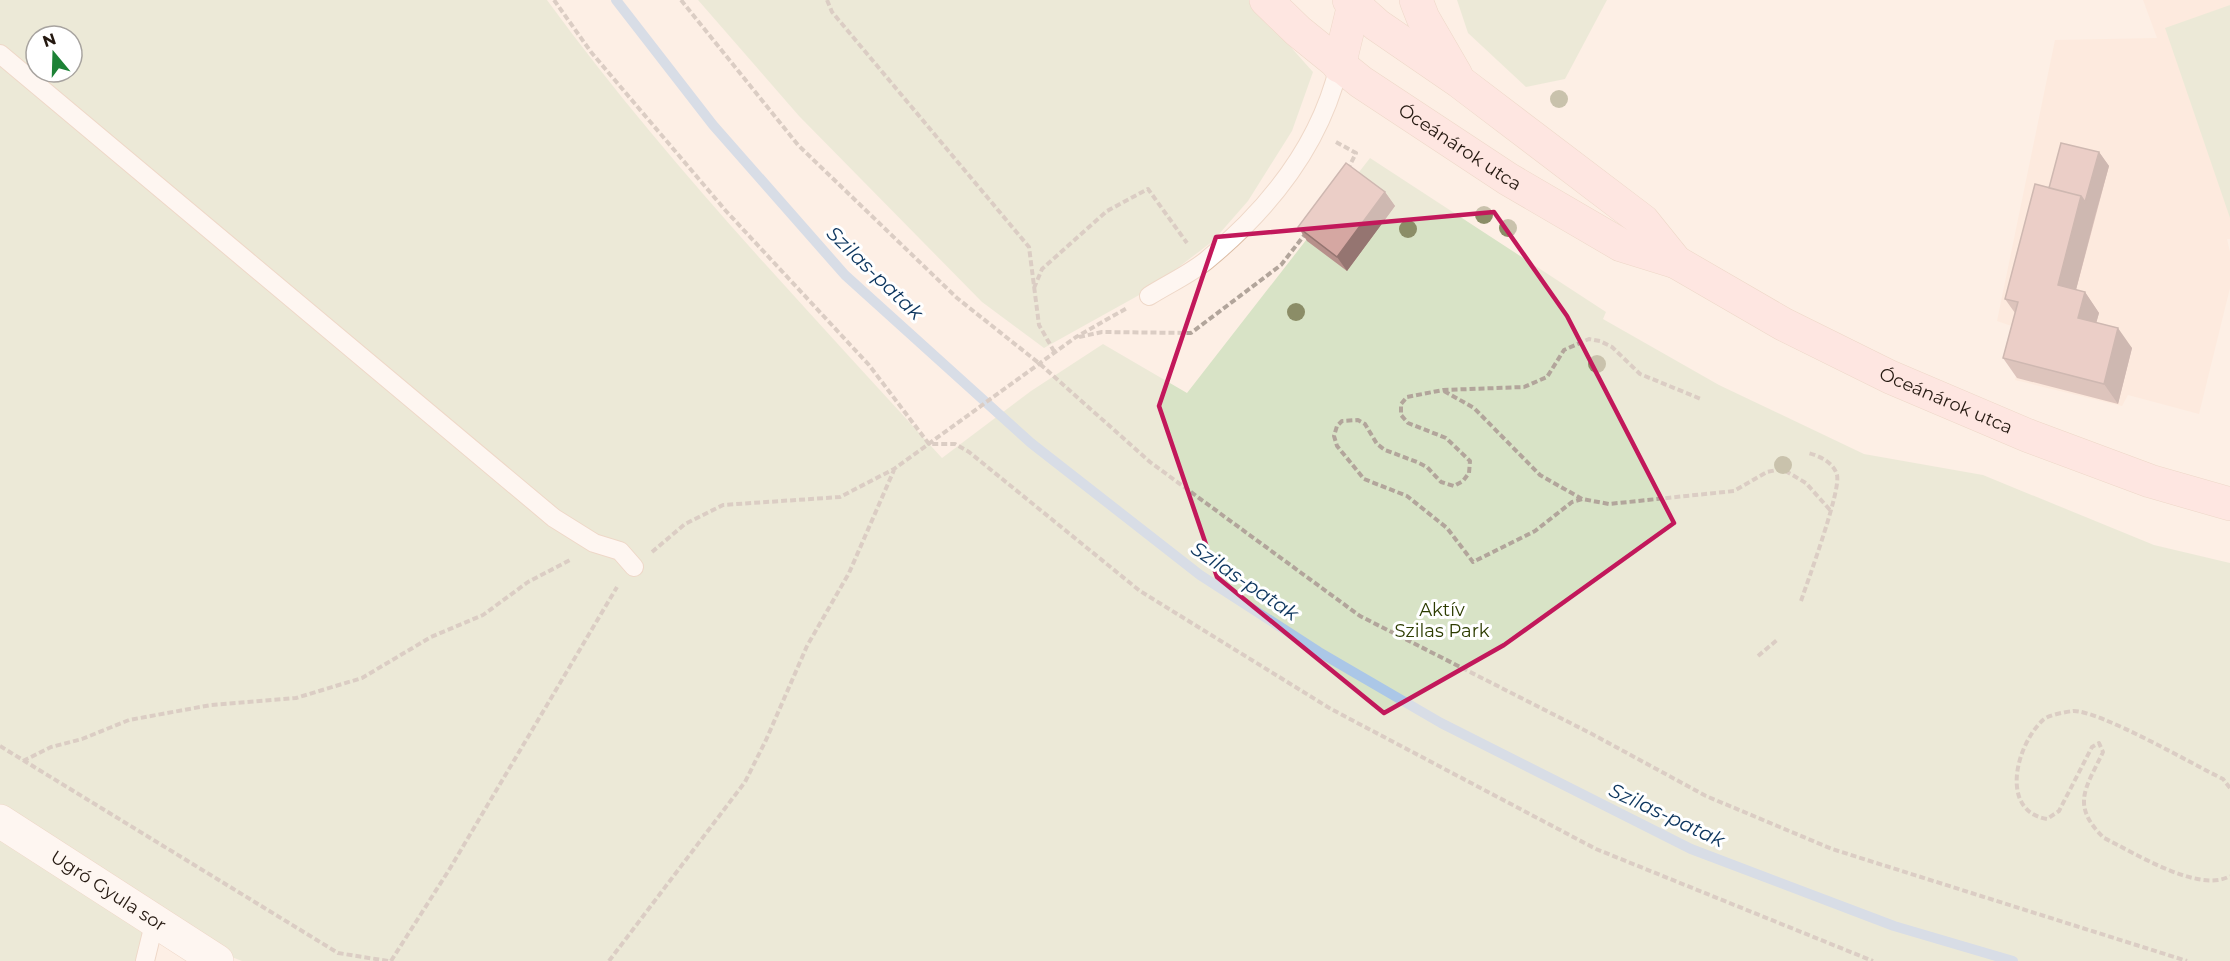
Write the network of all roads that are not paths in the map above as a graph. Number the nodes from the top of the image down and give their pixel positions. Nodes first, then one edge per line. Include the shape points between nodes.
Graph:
1 (1266, 0) edge
2 (1416, 0) edge
3 (1353, 1) edge
4 (1298, 31) junction
5 (0, 54) edge
6 (1339, 66) junction
7 (1460, 82) junction
8 (1676, 262) junction
9 (1149, 296) road end
10 (2230, 504) edge
11 (634, 567) road end
12 (0, 821) edge
13 (155, 920) junction
14 (145, 961) edge
15 (217, 961) edge

1 - 4 street, Óceánárok utca
2 - 7 street
3 - 4 street via 1337,23 1319,31
3 - 6 street
3 - 7 street, Óceánárok utca via 1377,24
4 - 6 street, Óceánárok utca
5 - 11 lane via 554,518 594,543 620,551
6 - 8 street, Óceánárok utca via 1508,179 1621,245
6 - 9 lane via 1330,101 1308,147 1261,209 1202,264
7 - 8 street, Óceánárok utca via 1642,221
8 - 10 street, Óceánárok utca via 1783,324 1890,377 2040,440 2150,481
12 - 13 street, Ugró Gyula sor
13 - 14 lane
13 - 15 street, Ugró Gyula sor

